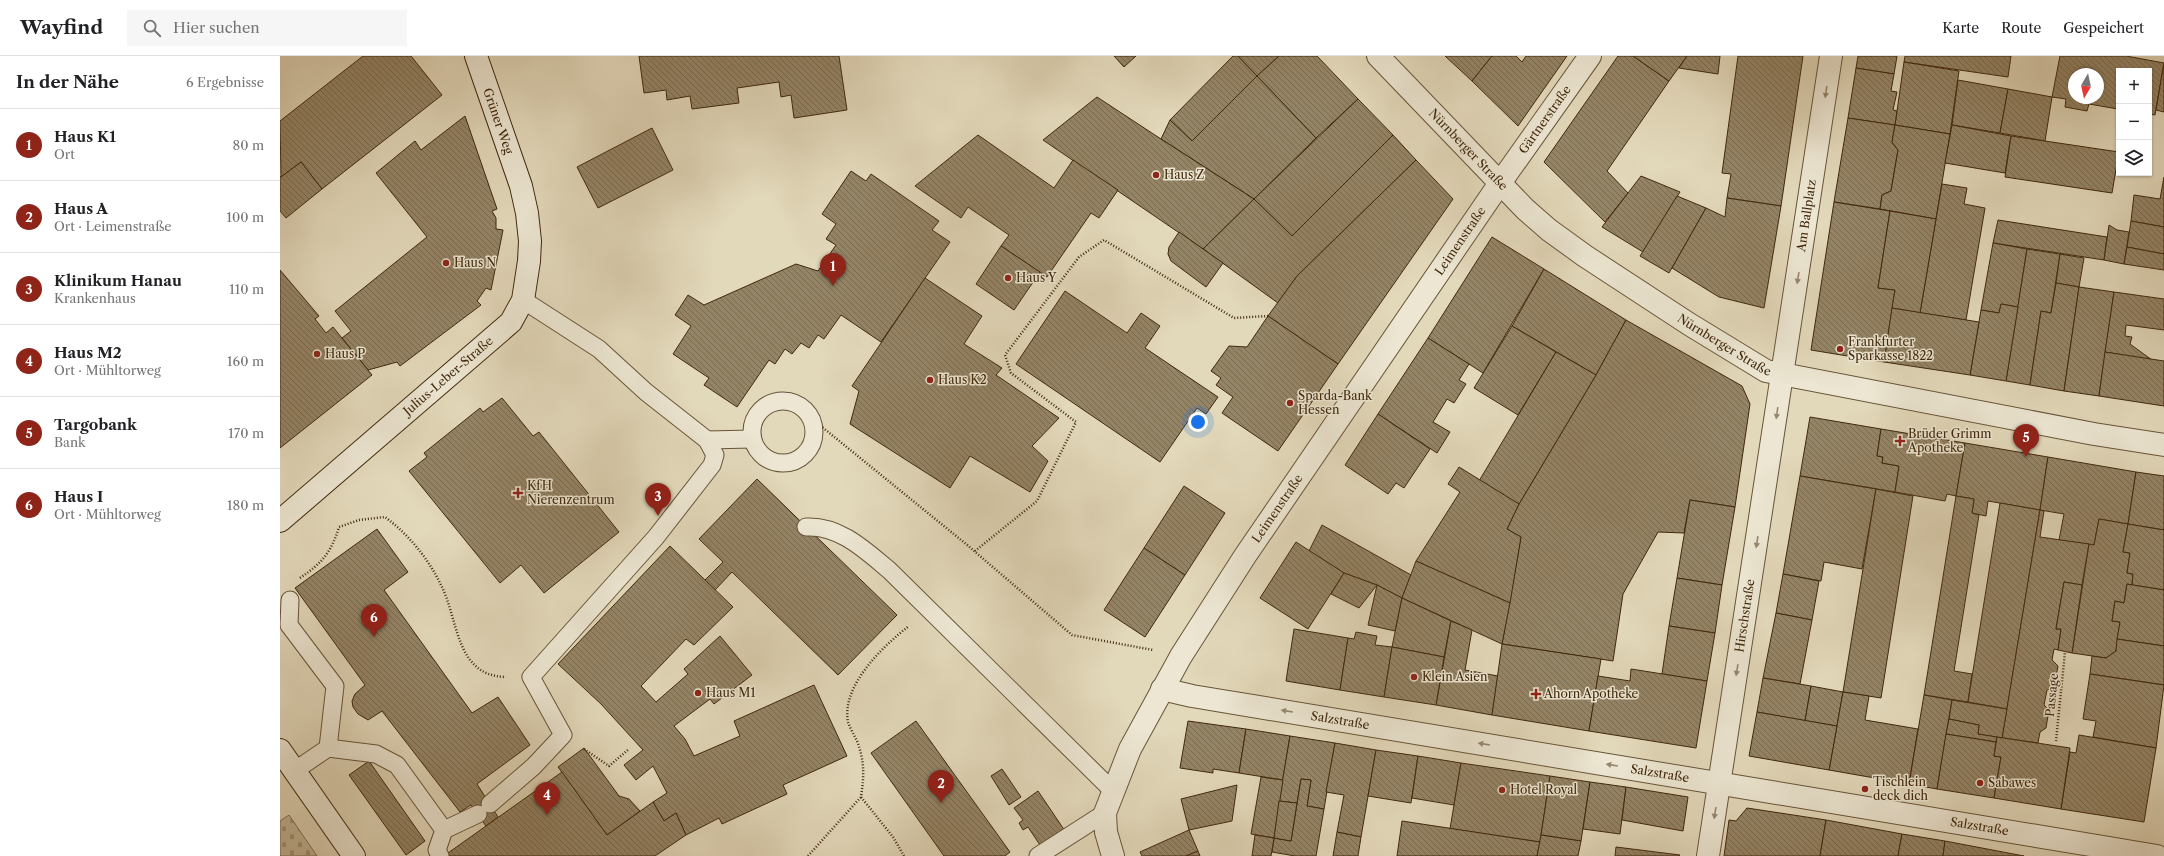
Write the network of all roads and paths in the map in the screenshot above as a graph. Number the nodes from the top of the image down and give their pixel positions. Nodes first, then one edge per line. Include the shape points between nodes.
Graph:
1 (476, 56) edge
2 (1378, 56) edge
3 (1590, 56) edge
4 (1831, 56) edge
5 (1500, 183) junction
6 (521, 186) joint
7 (522, 300) junction
8 (1268, 316) dead end
9 (1782, 375) junction
10 (811, 418) junction
11 (752, 439) junction
12 (707, 440) junction
13 (2164, 445) edge
14 (280, 521) edge
15 (806, 526) dead end
16 (975, 551) junction
17 (290, 600) joint
18 (930, 610) junction
19 (2065, 652) dead end
20 (1181, 656) junction
21 (531, 677) junction
22 (1162, 689) junction
23 (563, 735) junction
24 (2056, 741) dead end
25 (328, 748) junction
26 (629, 749) dead end
27 (280, 750) edge
28 (294, 771) junction
29 (1720, 783) junction
30 (1112, 790) junction
31 (862, 798) junction
32 (1105, 813) junction
33 (444, 830) junction
34 (354, 856) edge
35 (440, 856) edge
36 (808, 856) edge
37 (904, 856) edge
38 (1038, 856) edge
39 (1113, 856) edge
40 (1708, 856) edge
41 (2157, 856) edge

1 - 6 street, Grüner Weg
2 - 5 street, Nürnberger Straße
3 - 5 street, Gärtnerstraße
4 -> 9 street, Am Ballplatz
5 - 9 street, Nürnberger Straße via 1549,230 1585,256 1738,356 1766,371
5 - 20 street, Leimenstraße via 1245,556
6 - 7 street, Julius-Leber-Straße via 530,240
7 - 12 lane via 599,349 646,392
7 - 14 street, Julius-Leber-Straße via 511,322
8 - 16 path via 1234,318 1104,240 1079,257 1005,354 1011,373 1076,422 1037,501
9 - 13 street, Nürnberger Straße
9 -> 29 street, Hirschstraße
10 - 11 lane via 797,404 787,401 767,405 754,419
10 - 11 lane via 813,439 802,456 793,461 772,461 760,452
10 - 16 path
11 - 12 lane
12 - 21 lane via 715,454 712,465 656,537
15 - 18 lane via 819,526 857,544 889,570
16 - 20 path via 1072,635
17 - 21 path via 290,585 315,568 328,554 339,527 359,520 385,517 400,528 431,566 444,592 465,652 476,668 489,676
17 - 25 lane via 289,624 336,686
18 - 30 lane
18 - 31 path via 889,641 865,669 847,702 848,722 865,768
19 - 24 path, Passage
20 - 22 street, Leimenstraße
21 - 23 lane
29 -> 22 street, Salzstraße
22 - 30 street, Leimenstraße via 1130,749
23 - 26 path via 609,766
23 - 33 lane via 534,766 484,809
25 - 28 lane
25 - 33 lane via 376,754 397,765
27 - 28 street
28 - 34 street
29 -> 40 street, Hirschstraße
29 - 41 street, Salzstraße
30 - 32 street, Leimenstraße
31 - 36 path
31 - 37 path
32 - 38 lane
32 - 39 street, Leimenstraße via 1106,832
33 - 35 lane via 437,850

